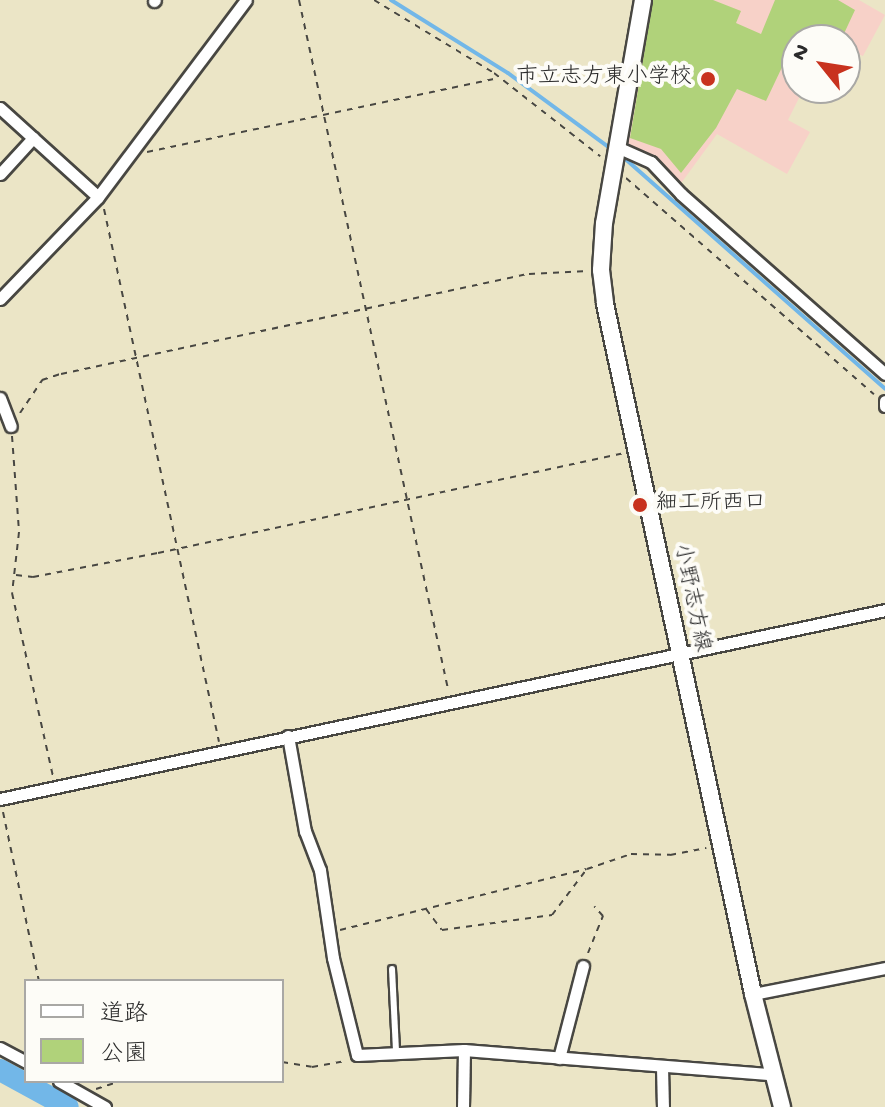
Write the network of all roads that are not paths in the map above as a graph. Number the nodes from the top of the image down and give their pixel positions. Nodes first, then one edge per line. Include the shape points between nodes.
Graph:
1 (246, 0) edge
2 (643, 0) edge
3 (0, 108) edge
4 (33, 138) junction
5 (615, 159) junction
6 (0, 174) edge
7 (98, 197) junction
8 (0, 299) edge
9 (885, 374) edge
10 (0, 398) edge
11 (11, 426) road end
12 (885, 610) edge
13 (679, 656) junction
14 (288, 736) junction
15 (0, 799) edge
16 (583, 966) road end
17 (885, 968) edge
18 (392, 969) dead end
19 (753, 994) junction
20 (0, 1048) edge
21 (464, 1050) junction
22 (396, 1051) junction
23 (559, 1058) junction
24 (24, 1061) edge
25 (662, 1067) junction
26 (771, 1074) junction
27 (63, 1083) edge
28 (105, 1107) edge
29 (463, 1107) edge
30 (663, 1107) edge
31 (782, 1107) edge

1 - 7 street
2 - 5 main road, 小野志方線
3 - 4 street
4 - 6 street
4 - 7 street
5 - 9 street via 651,162
5 - 13 main road, 小野志方線 via 601,270
7 - 8 street
10 - 11 street
12 - 13 street
13 - 14 street
13 - 19 main road, 小野志方線
14 - 15 street
14 - 22 street via 357,1055
16 - 23 street
17 - 19 street
18 - 22 lane
19 - 26 main road, 小野志方線
20 - 24 street
21 - 22 street
21 - 23 street
21 - 29 street
23 - 25 street
25 - 26 street
25 - 30 street
26 - 31 main road, 小野志方線
27 - 28 street

